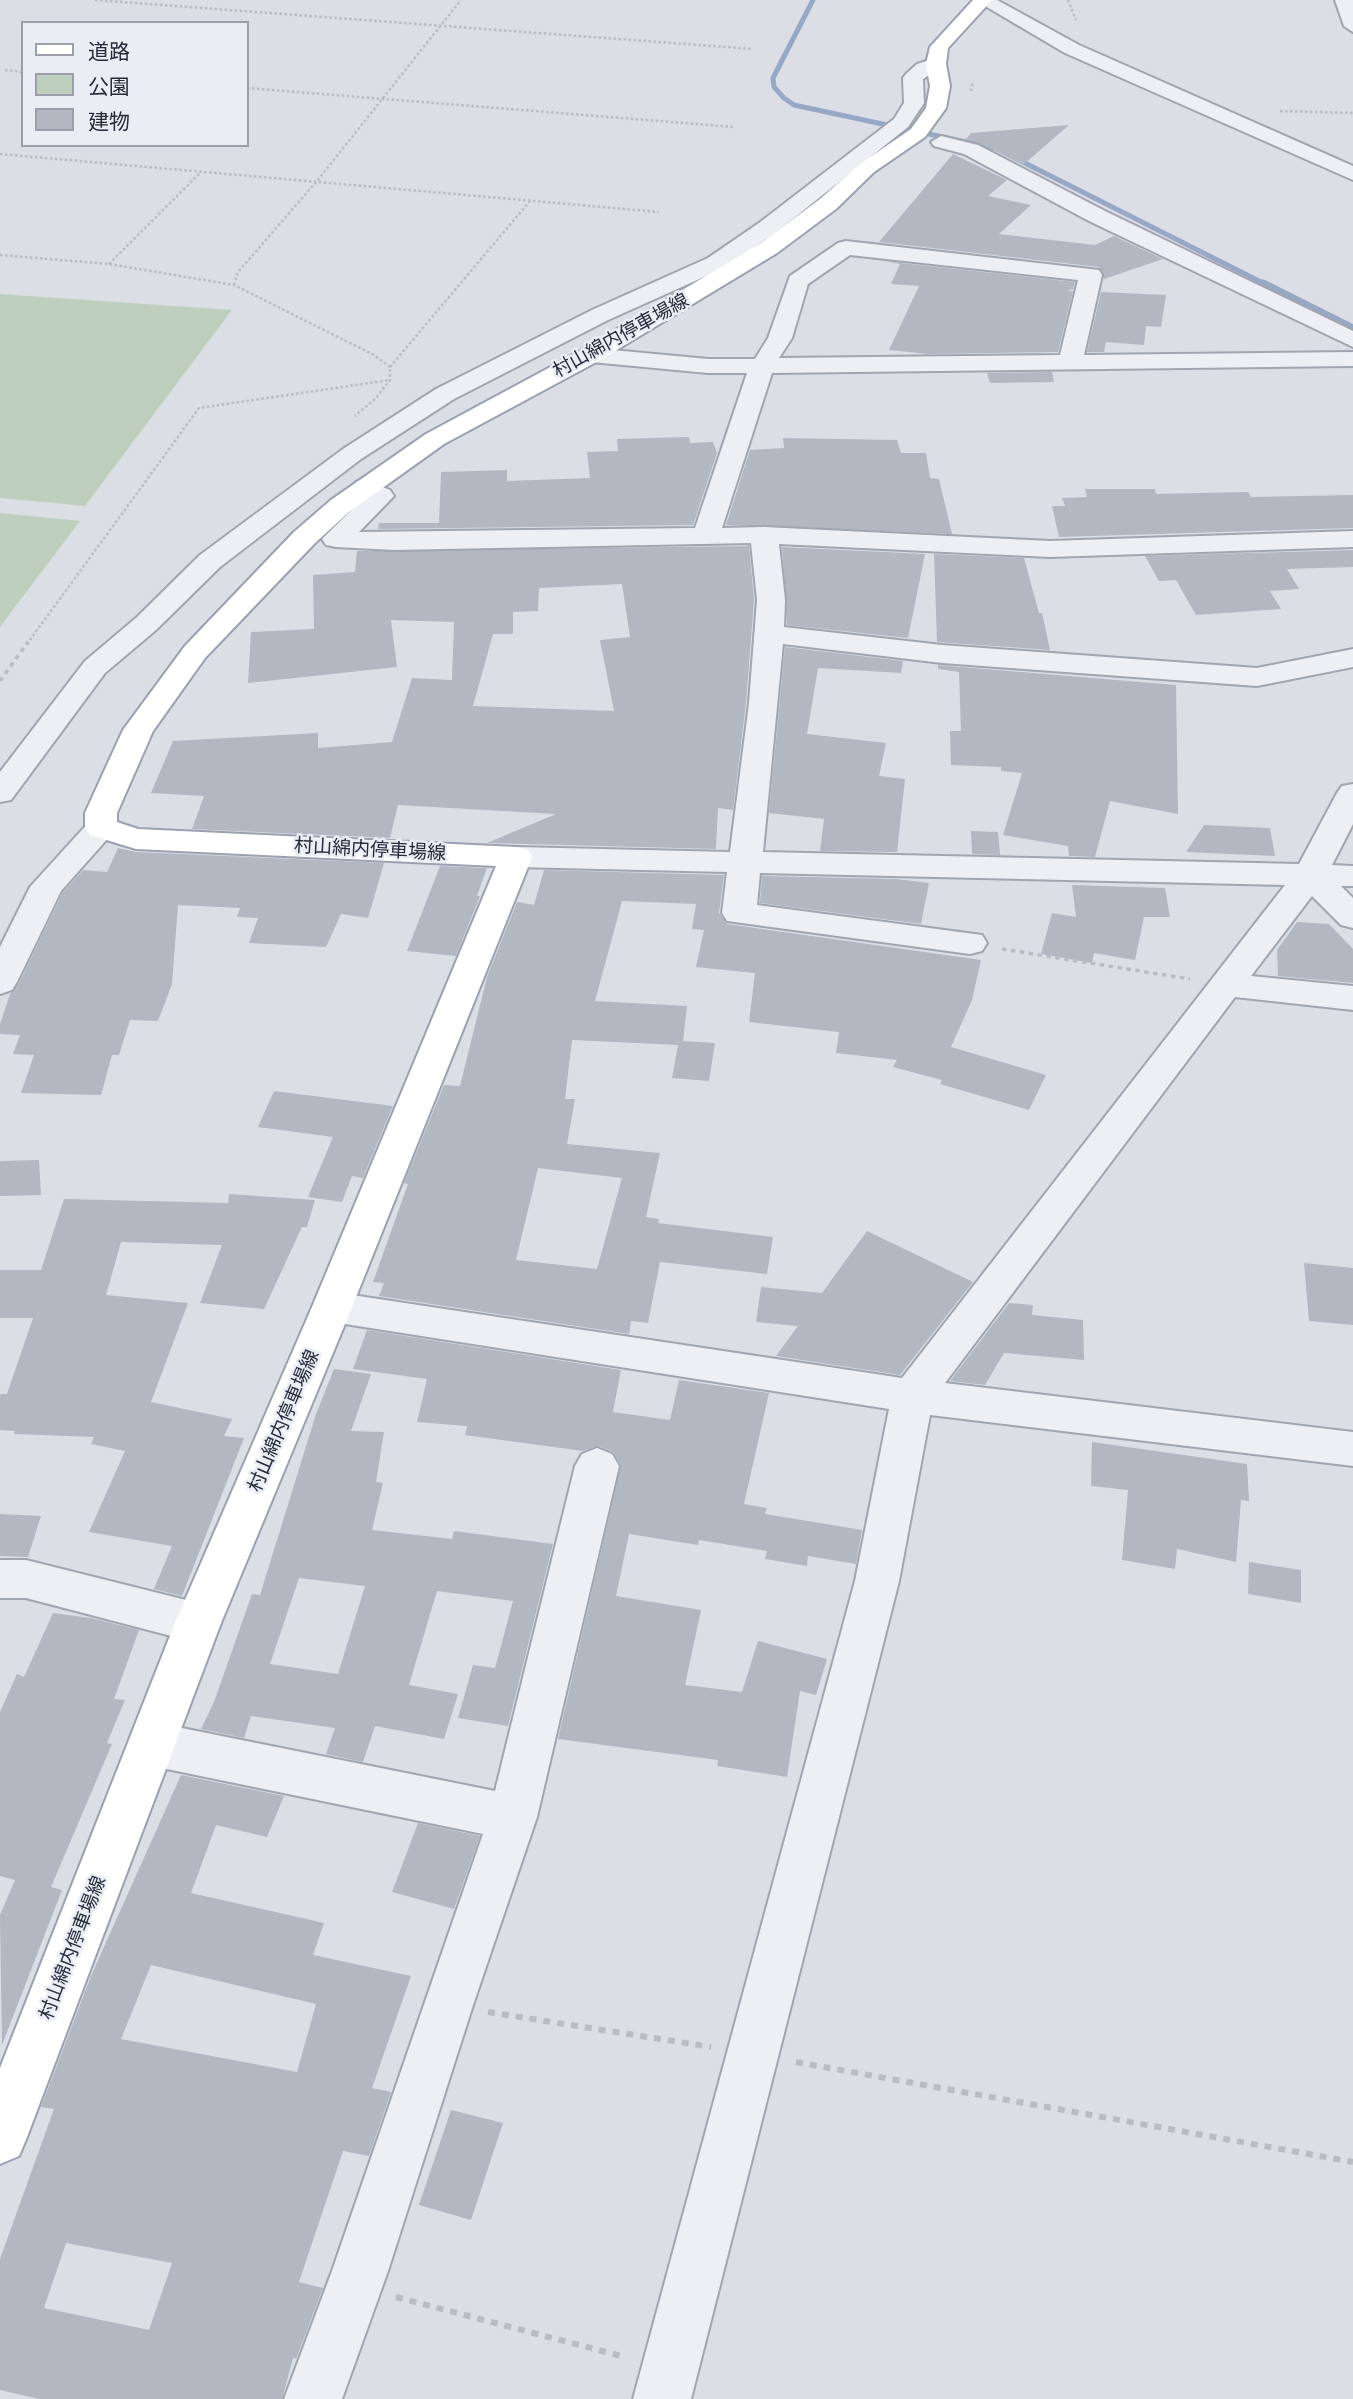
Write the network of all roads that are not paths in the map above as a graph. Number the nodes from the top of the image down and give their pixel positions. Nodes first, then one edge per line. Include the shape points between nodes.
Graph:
1 (983, 0) edge
2 (1344, 0) edge
3 (1353, 26) edge
4 (936, 64) junction
5 (942, 142) dead end
6 (1353, 174) edge
7 (1353, 340) edge
8 (591, 355) junction
9 (1353, 359) edge
10 (1070, 363) junction
11 (762, 366) junction
12 (365, 488) junction
13 (706, 535) junction
14 (764, 535) junction
15 (1353, 539) edge
16 (768, 634) junction
17 (1353, 658) edge
18 (0, 793) edge
19 (1353, 793) edge
20 (101, 828) junction
21 (516, 857) junction
22 (747, 862) junction
23 (1310, 874) junction
24 (1353, 876) edge
25 (1353, 917) edge
26 (970, 943) road end
27 (0, 982) edge
28 (1226, 985) junction
29 (1353, 998) edge
30 (332, 1307) junction
31 (912, 1396) junction
32 (1353, 1449) edge
33 (597, 1466) dead end
34 (0, 1579) edge
35 (198, 1623) junction
36 (152, 1744) junction
37 (513, 1817) junction
38 (0, 2137) edge
39 (666, 2384) edge
40 (313, 2399) edge

1 - 4 main road, 村山綿内停車場線 via 939,47
1 - 6 street via 1072,49
2 - 3 street
4 - 8 main road, 村山綿内停車場線 via 940,86 936,108 918,133 769,248
4 - 18 street via 913,78 914,103 901,123 716,263 600,315 445,394 352,454 210,561 95,667
5 - 7 street via 971,149 1097,216
8 - 11 street
8 - 12 main road, 村山綿内停車場線 via 435,439
9 - 10 street
10 - 11 street
10 - 11 street via 1091,275 846,248 798,281 780,338
11 - 13 street
12 - 13 street via 381,496 336,539 394,542
12 - 20 main road, 村山綿内停車場線 via 304,538 195,652 152,708 107,797
13 - 14 street
14 - 15 street via 1050,549
14 - 16 street via 771,600
16 - 17 street via 942,654 1257,677
16 - 22 street
19 - 23 street
20 - 21 main road, 村山綿内停車場線 via 136,839
20 - 27 street via 47,887
21 - 22 street
21 - 30 main road, 村山綿内停車場線
22 - 23 street
22 - 26 street via 739,913
23 - 24 street
23 - 25 street
23 - 28 street
28 - 29 street
28 - 31 street
30 - 31 street
30 - 35 main road, 村山綿内停車場線
31 - 32 street
31 - 39 street via 877,1581
33 - 37 street
34 - 35 street via 26,1579
35 - 36 main road, 村山綿内停車場線
36 - 37 street
36 - 38 main road, 村山綿内停車場線
37 - 40 street

